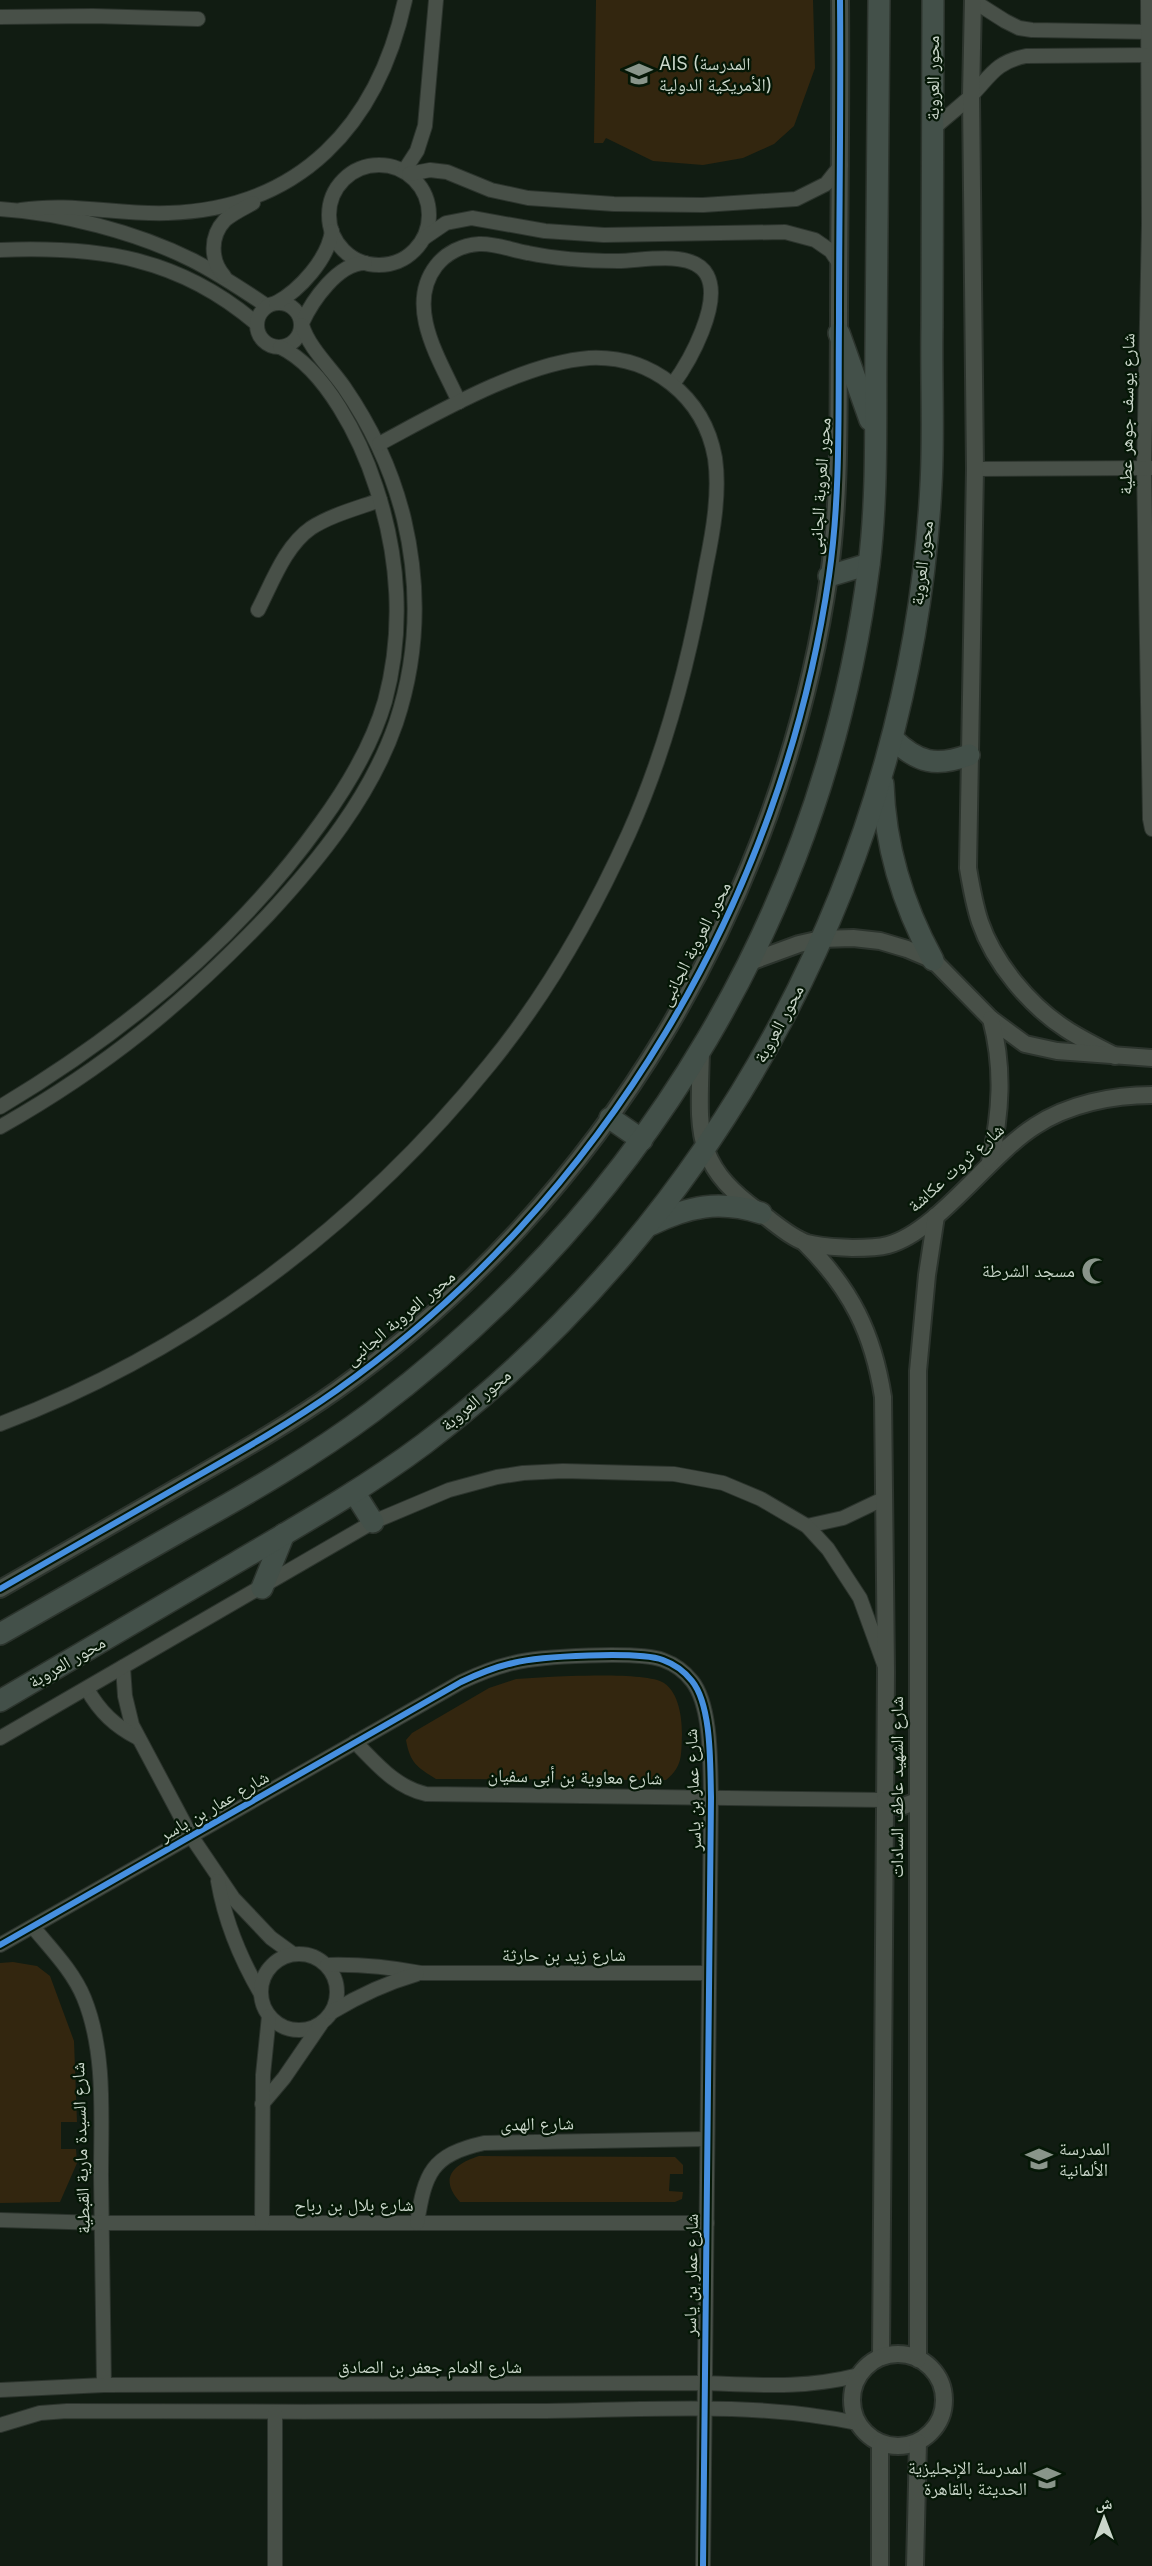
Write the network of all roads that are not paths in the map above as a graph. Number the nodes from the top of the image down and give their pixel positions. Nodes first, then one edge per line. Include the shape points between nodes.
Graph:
1 (405, 0) edge
2 (436, 0) edge
3 (840, 0) edge
4 (879, 0) edge
5 (933, 0) edge
6 (973, 0) edge
7 (1148, 0) edge
8 (0, 17) edge
9 (198, 19) dead end
10 (1150, 32) edge
11 (1150, 55) edge
12 (971, 96) junction
13 (933, 129) junction
14 (841, 165) junction
15 (406, 172) junction
16 (267, 192) junction
17 (0, 209) edge
18 (21, 210) junction
19 (1150, 225) edge
20 (332, 231) junction
21 (424, 238) junction
22 (0, 250) edge
23 (364, 263) junction
24 (839, 263) junction
25 (227, 280) junction
26 (272, 305) junction
27 (257, 324) junction
28 (302, 324) junction
29 (839, 333) junction
30 (280, 347) junction
31 (674, 384) junction
32 (459, 402) junction
33 (875, 436) junction
34 (379, 444) junction
35 (1148, 468) edge
36 (975, 469) junction
37 (380, 500) junction
38 (404, 519) junction
39 (387, 523) junction
40 (869, 564) junction
41 (829, 576) junction
42 (258, 610) dead end
43 (1149, 634) edge
44 (892, 739) junction
45 (969, 755) junction
46 (882, 772) junction
47 (1152, 829) edge
48 (821, 939) junction
49 (933, 960) junction
50 (750, 962) junction
51 (181, 975) junction
52 (195, 989) junction
53 (991, 1019) junction
54 (701, 1051) junction
55 (1115, 1056) junction
56 (1152, 1058) edge
57 (1152, 1095) edge
58 (0, 1107) edge
59 (610, 1118) junction
60 (0, 1127) edge
61 (642, 1140) junction
62 (704, 1150) junction
63 (990, 1162) junction
64 (761, 1213) junction
65 (936, 1216) junction
66 (647, 1227) junction
67 (806, 1243) junction
68 (0, 1424) edge
69 (354, 1492) junction
70 (885, 1498) junction
71 (373, 1522) junction
72 (807, 1526) junction
73 (284, 1534) junction
74 (262, 1588) junction
75 (0, 1589) edge
76 (0, 1634) edge
77 (123, 1667) junction
78 (886, 1672) junction
79 (87, 1689) junction
80 (0, 1701) edge
81 (0, 1738) edge
82 (138, 1738) junction
83 (355, 1742) junction
84 (711, 1797) junction
85 (885, 1800) junction
86 (917, 1801) junction
87 (885, 1831) junction
88 (917, 1831) junction
89 (191, 1836) junction
90 (217, 1876) junction
91 (33, 1927) junction
92 (0, 1945) edge
93 (293, 1954) junction
94 (327, 1965) junction
95 (421, 1973) junction
96 (708, 1973) junction
97 (261, 1994) junction
98 (269, 2016) junction
99 (327, 2017) junction
100 (262, 2104) junction
101 (707, 2139) junction
102 (0, 2220) edge
103 (102, 2223) junction
104 (262, 2223) junction
105 (417, 2223) junction
106 (707, 2223) junction
107 (881, 2357) junction
108 (918, 2359) junction
109 (859, 2374) junction
110 (705, 2383) junction
111 (104, 2385) junction
112 (0, 2390) edge
113 (705, 2409) junction
114 (275, 2413) junction
115 (857, 2423) junction
116 (0, 2425) edge
117 (918, 2442) junction
118 (880, 2443) junction
119 (275, 2566) edge
120 (703, 2566) edge
121 (880, 2566) edge
122 (915, 2566) edge

1 - 16 street via 390,53 356,120 305,171
2 - 15 street via 426,126
3 - 14 street, محور العروبة الجانبى
4 - 33 main road
5 - 13 main road, محور العروبة
6 - 10 street via 1005,21 1026,29
6 - 12 street
7 - 10 street, شارع يوسف جوهر عطية
8 - 9 street
10 - 11 street, شارع يوسف جوهر عطية
11 - 12 street via 1014,58 992,71
11 - 19 street, شارع يوسف جوهر عطية
12 - 13 street
12 - 36 street
13 - 44 main road, محور العروبة via 931,486 907,673
14 - 15 street via 826,184 796,199 703,205 528,198 491,190 447,172
14 - 24 street, محور العروبة الجانبى
15 - 20 street via 378,164 352,172 332,198
15 - 21 street via 423,189 430,208
16 - 18 street via 228,205 186,212 67,207
16 - 25 street via 225,220 218,230 213,251
17 - 18 street
18 - 25 street via 161,246
19 - 35 street, شارع يوسف جوهر عطية
20 - 23 street via 348,254
20 - 26 street via 321,259 297,288
21 - 23 street via 412,253 394,263
21 - 24 street via 446,223 472,218 545,231 604,236 785,232 815,240 831,251
22 - 27 street via 93,251 139,259 203,285
23 - 28 street via 344,269 315,299
24 - 29 street, محور العروبة الجانبى
25 - 26 street
26 - 27 street via 260,314
26 - 28 street via 293,308
27 - 30 street via 263,341
28 - 30 street via 295,341
28 - 34 street via 308,340
29 - 33 main road
29 - 41 street, محور العروبة الجانبى via 839,455
30 - 37 street via 304,363 332,398 365,457
31 - 32 street via 640,364 586,358 540,370
31 - 32 street via 698,342 709,304 710,282 698,264 679,258 575,259 478,244 457,249 441,261 430,277 424,298 427,330
31 - 68 street via 691,400 703,420 716,462 711,542 687,660 655,769 630,831 572,944 533,1005 450,1112 353,1208 285,1265 170,1343 110,1376
32 - 34 street
33 - 40 main road
34 - 38 street
35 - 36 street
35 - 43 street, شارع يوسف جوهر عطية
36 - 45 street
37 - 39 street
37 - 42 street via 320,523 300,538
38 - 39 street
38 - 52 street via 413,572 414,639 406,685 389,742 360,795 308,871
39 - 51 street via 396,566 396,634 384,701 365,750 335,803 277,881
40 - 41 main road
40 - 50 main road via 848,681 830,750 797,852
41 - 59 street, محور العروبة الجانبى via 800,717 755,854 690,992
43 - 47 street, شارع يوسف جوهر عطية
44 - 45 main road via 927,762 949,762
44 - 46 main road, محور العروبة
45 - 55 street via 968,868 981,925 999,959 1042,1011 1065,1029
46 - 48 main road, محور العروبة
46 - 49 main road via 886,826 895,869 913,921
48 - 49 street via 880,941
48 - 50 street
48 - 62 main road, محور العروبة via 770,1043
49 - 53 street
50 - 54 main road
51 - 52 street
51 - 58 street via 93,1046
52 - 60 street via 101,1064
53 - 55 street via 1025,1044
53 - 63 street via 998,1053 1000,1102
54 - 61 main road
54 - 62 street, شارع ثروت عكاشة
55 - 56 street
57 - 63 street, شارع ثروت عكاشة via 1106,1100 1057,1113 1034,1126
59 - 61 main road
59 - 75 street, محور العروبة الجانبى via 511,1238 457,1292 373,1362 275,1432
61 - 76 main road via 577,1223 529,1275 434,1363 370,1414 252,1491
62 - 64 street, شارع ثروت عكاشة via 728,1187
62 - 66 main road, محور العروبة
63 - 65 street, شارع ثروت عكاشة
64 - 66 main road via 738,1206 714,1205 691,1209
64 - 67 street, شارع ثروت عكاشة
65 - 67 street, شارع ثروت عكاشة via 888,1245 859,1248
65 - 86 street, شارع الشهيد عاطف السادات via 918,1371
66 - 69 main road, محور العروبة via 548,1337 487,1393
67 - 70 street, شارع الشهيد عاطف السادات via 843,1287 870,1339 883,1397
69 - 71 main road
69 - 73 main road, محور العروبة
70 - 72 street via 837,1520
70 - 78 street, شارع الشهيد عاطف السادات
71 - 72 street, شارع الشهيد عاطف السادات via 449,1490 497,1477 563,1471 694,1476 762,1499
71 - 74 street
72 - 78 street, شارع الشهيد عاطف السادات via 828,1549 860,1598
73 - 74 main road
73 - 80 main road, محور العروبة
74 - 77 street
77 - 79 street
77 - 82 street via 125,1696
78 - 85 street, شارع الشهيد عاطف السادات
79 - 81 street
79 - 82 street via 108,1718
82 - 89 street
83 - 84 street, شارع معاوية بن أبى سفيان via 395,1780 426,1794
83 - 84 street, شارع عمار بن ياسر via 461,1682 514,1662 652,1657 675,1666 694,1683 706,1721
83 - 89 street, شارع عمار بن ياسر
84 - 85 street, شارع معاوية بن أبى سفيان
84 - 96 street, شارع عمار بن ياسر
85 - 86 street via 901,1807
85 - 87 street, شارع الشهيد عاطف السادات
86 - 88 street, شارع الشهيد عاطف السادات
87 - 88 street via 900,1827
87 - 107 street, شارع الشهيد عاطف السادات
88 - 108 street, شارع الشهيد عاطف السادات
89 - 90 street
89 - 91 street, شارع عمار بن ياسر
90 - 93 street via 251,1919
90 - 97 street via 237,1949
91 - 92 street, شارع عمار بن ياسر
91 - 103 street, شارع السيدة مارية القبطية via 71,1973 90,2014 99,2076
93 - 94 street via 306,1954
93 - 97 street via 269,1968
94 - 95 street, شارع زيد بن حارثة via 358,1964
94 - 99 street via 338,1993
95 - 96 street, شارع زيد بن حارثة
95 - 99 street, شارع زيد بن حارثة via 360,1995
96 - 101 street, شارع عمار بن ياسر
97 - 98 street
98 - 99 street via 295,2030 314,2027
98 - 100 street
99 - 100 street, شارع زيد بن حارثة
100 - 104 street
101 - 105 street, شارع الهدى via 484,2143 459,2149 438,2162 429,2175
101 - 106 street, شارع عمار بن ياسر
102 - 103 street, شارع بلال بن رباح
103 - 104 street, شارع بلال بن رباح
103 - 111 street, شارع السيدة مارية القبطية
104 - 105 street, شارع بلال بن رباح
105 - 106 street, شارع بلال بن رباح
106 - 110 street, شارع عمار بن ياسر
107 - 108 street via 900,2355
107 - 109 street
108 - 117 street via 936,2374 944,2399 937,2425
109 - 110 street, شارع الامام جعفر بن الصادق via 796,2386
109 - 115 street via 851,2398
110 - 111 street, شارع الامام جعفر بن الصادق
110 - 113 street, شارع عمار بن ياسر
111 - 112 street, شارع الامام جعفر بن الصادق
113 - 114 street
113 - 115 street via 797,2413
113 - 120 street, شارع عمار بن ياسر
114 - 116 street via 67,2410
114 - 119 street
115 - 118 street
117 - 118 street via 899,2447
117 - 122 street
118 - 121 street

